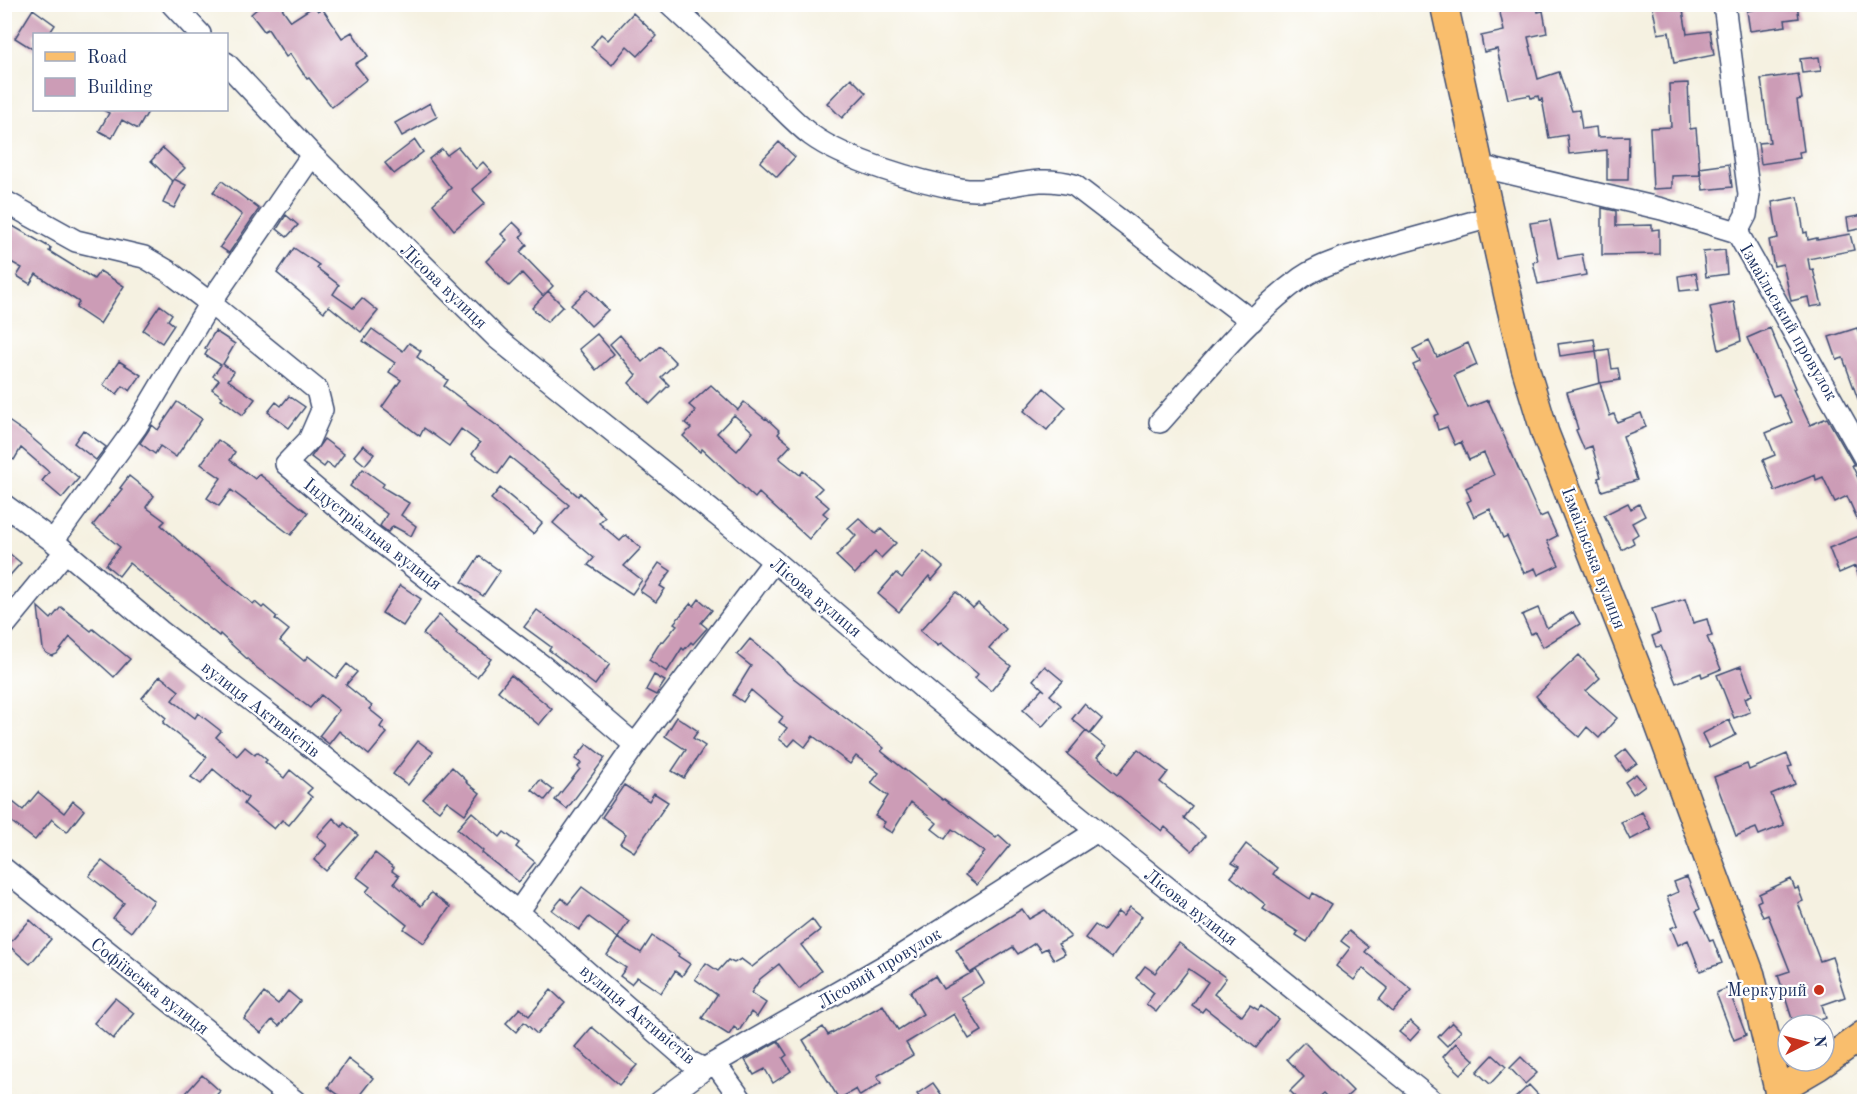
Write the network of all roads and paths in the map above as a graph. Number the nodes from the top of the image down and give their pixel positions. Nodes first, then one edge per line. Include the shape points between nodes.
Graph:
1 (172, 4) edge
2 (669, 4) edge
3 (1444, 4) edge
4 (1724, 4) edge
5 (199, 33) edge
6 (228, 65) edge
7 (312, 155) junction
8 (1479, 166) junction
9 (4, 201) edge
10 (1491, 218) junction
11 (1737, 232) junction
12 (210, 303) junction
13 (1252, 321) junction
14 (1160, 422) dead end
15 (1864, 457) edge
16 (4, 505) edge
17 (59, 547) junction
18 (774, 561) junction
19 (4, 626) edge
20 (635, 745) junction
21 (1097, 831) junction
22 (4, 869) edge
23 (518, 912) junction
24 (1864, 1034) edge
25 (709, 1066) junction
26 (1779, 1096) edge
27 (296, 1101) edge
28 (660, 1101) edge
29 (743, 1101) edge
30 (1434, 1101) edge

1 - 5 street
2 - 13 street via 811,135 842,153 962,189 1038,180 1074,185
3 - 8 main road, Ізмаїльська вулиця
4 - 11 street, Ізмаїльський провулок via 1749,195 1746,215
6 - 7 street, Лісова вулиця
7 - 12 street
7 - 18 street, Лісова вулиця via 498,339
8 - 10 main road, Ізмаїльська вулиця
8 - 11 street via 1662,209
9 - 12 street via 76,241 144,257
10 - 13 street via 1324,266 1301,278
10 - 26 main road, Ізмаїльська вулиця via 1525,367 1545,433 1649,698 1751,975
11 - 15 street, Ізмаїльський провулок
12 - 17 street
12 - 20 street, Індустріальна вулиця via 317,390 322,411 309,440 286,465 544,666
13 - 14 street
16 - 17 street, вулиця Активістів
17 - 19 street
17 - 23 street, вулиця Активістів
18 - 20 street
18 - 21 street, Лісова вулиця
20 - 23 street
21 - 25 street, Лісовий провулок via 891,963
21 - 30 street, Лісова вулиця
22 - 27 street, Софіївська вулиця
23 - 25 street, вулиця Активістів via 690,1062
24 - 26 main road
25 - 28 street, Лісовий провулок
25 - 29 street

